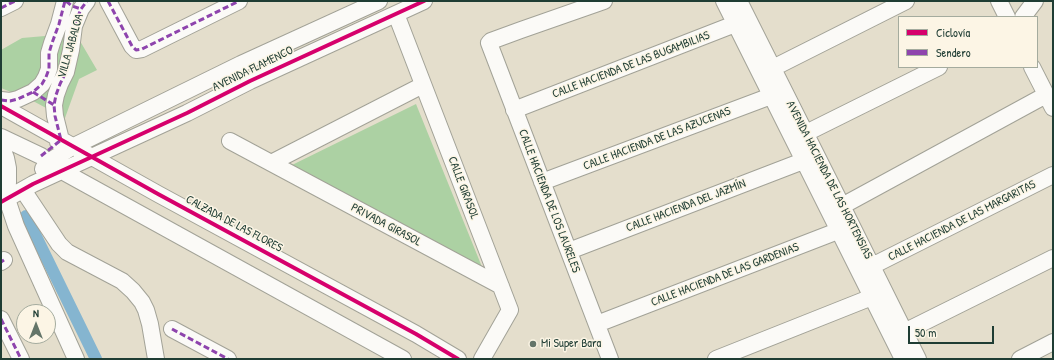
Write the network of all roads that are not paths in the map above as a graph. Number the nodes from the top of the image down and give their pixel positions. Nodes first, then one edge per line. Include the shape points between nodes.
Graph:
1 (15, 1) edge
2 (65, 1) edge
3 (108, 1) edge
4 (239, 1) edge
5 (379, 1) edge
6 (424, 1) edge
7 (724, 1) edge
8 (739, 1) edge
9 (906, 1) edge
10 (999, 1) edge
11 (1035, 1) edge
12 (599, 2) edge
13 (84, 5) edge
14 (1, 8) edge
15 (396, 14) junction
16 (1006, 16) edge
17 (1024, 16) edge
18 (741, 21) junction
19 (241, 64) junction
20 (772, 68) junction
21 (937, 68) edge
22 (1033, 68) edge
23 (250, 81) junction
24 (423, 86) junction
25 (34, 92) junction
26 (771, 96) junction
27 (1, 100) edge
28 (1050, 102) edge
29 (54, 105) junction
30 (1, 106) edge
31 (514, 110) junction
32 (1, 137) edge
33 (799, 137) junction
34 (230, 141) dead end
35 (67, 143) junction
36 (1, 145) edge
37 (92, 157) junction
38 (44, 159) junction
39 (804, 161) junction
40 (271, 163) junction
41 (62, 171) junction
42 (1053, 176) edge
43 (542, 182) junction
44 (28, 187) junction
45 (4, 200) edge
46 (842, 206) junction
47 (845, 229) junction
48 (569, 251) junction
49 (1053, 258) edge
50 (872, 266) junction
51 (501, 286) junction
52 (872, 297) junction
53 (1, 319) edge
54 (597, 324) junction
55 (172, 329) dead end
56 (416, 334) junction
57 (898, 335) junction
58 (1053, 342) edge
59 (21, 359) edge
60 (76, 359) edge
61 (156, 359) edge
62 (228, 359) edge
63 (402, 359) edge
64 (458, 359) edge
65 (482, 359) edge
66 (610, 359) edge
67 (716, 359) edge
68 (903, 359) edge
69 (918, 359) edge
70 (1020, 359) edge

1 - 14 street
2 - 13 street via 72,6
2 - 25 street, VILLA JABALOA via 52,43 46,78
3 - 4 street via 132,46 139,50
5 - 19 street, AVENIDA FLAMENCO
6 - 15 street, AVENIDA FLAMENCO
7 - 18 street, AVENIDA HACIENDA DE LAS HORTENSIAS
8 - 18 street, AVENIDA HACIENDA DE LAS HORTENSIAS
9 - 20 street
10 - 16 street
11 - 17 street
12 - 31 street, CALLE HACIENDA DE LOS LAURELES via 490,41
13 - 29 street, VILLA JABALOA via 74,26 66,72
15 - 23 street, AVENIDA FLAMENCO
15 - 24 street, CALLE GIRASOL
18 - 20 street, AVENIDA HACIENDA DE LAS HORTENSIAS
18 - 26 street, AVENIDA HACIENDA DE LAS HORTENSIAS
18 - 31 street, CALLE HACIENDA DE LAS BUGAMBILIAS
19 - 23 street
19 - 35 street, AVENIDA FLAMENCO
20 - 33 street, AVENIDA HACIENDA DE LAS HORTENSIAS
21 - 33 street
22 - 28 street
23 - 37 street, AVENIDA FLAMENCO
24 - 40 street
24 - 51 street, CALLE GIRASOL
25 - 27 street, VILLA JABALOA via 10,101
25 - 29 street
26 - 33 street, AVENIDA HACIENDA DE LAS HORTENSIAS
26 - 43 street, CALLE HACIENDA DE LAS AZUCENAS
28 - 46 street
29 - 35 street, VILLA JABALOA via 54,116
30 - 35 street, CALZADA DE LAS FLORES
31 - 43 street, CALLE HACIENDA DE LOS LAURELES
32 - 38 street
33 - 39 street, AVENIDA HACIENDA DE LAS HORTENSIAS
33 - 46 street, AVENIDA HACIENDA DE LAS HORTENSIAS
34 - 40 street, PRIVADA GIRASOL
35 - 37 street, CALZADA DE LAS FLORES
35 - 38 street, AVENIDA FLAMENCO
36 - 45 street via 8,168
37 - 41 street, AVENIDA FLAMENCO
37 - 56 street, CALZADA DE LAS FLORES
38 - 41 street
38 - 44 street, AVENIDA FLAMENCO
39 - 47 street, AVENIDA HACIENDA DE LAS HORTENSIAS
39 - 48 street, CALLE HACIENDA DEL JAZMÍN
40 - 51 street, PRIVADA GIRASOL
41 - 44 street, AVENIDA FLAMENCO
41 - 63 street
42 - 50 street, CALLE HACIENDA DE LAS MARGARITAS
43 - 48 street, CALLE HACIENDA DE LOS LAURELES
44 - 45 street, AVENIDA FLAMENCO
44 - 61 street via 59,244 67,252 122,281 142,302 150,324
45 - 60 street
46 - 47 street, AVENIDA HACIENDA DE LAS HORTENSIAS
47 - 50 street, AVENIDA HACIENDA DE LAS HORTENSIAS
47 - 52 street, AVENIDA HACIENDA DE LAS HORTENSIAS
47 - 54 street, CALLE HACIENDA DE LAS GARDENIAS
48 - 54 street, CALLE HACIENDA DE LOS LAURELES
49 - 57 street
50 - 57 street, AVENIDA HACIENDA DE LAS HORTENSIAS
51 - 65 street, CALLE GIRASOL via 510,310
52 - 57 street, AVENIDA HACIENDA DE LAS HORTENSIAS
52 - 67 street
53 - 59 street
54 - 66 street, CALLE HACIENDA DE LOS LAURELES
55 - 62 street
56 - 63 street
56 - 64 street, CALZADA DE LAS FLORES
57 - 68 street, AVENIDA HACIENDA DE LAS HORTENSIAS
57 - 69 street, AVENIDA HACIENDA DE LAS HORTENSIAS
58 - 70 street

